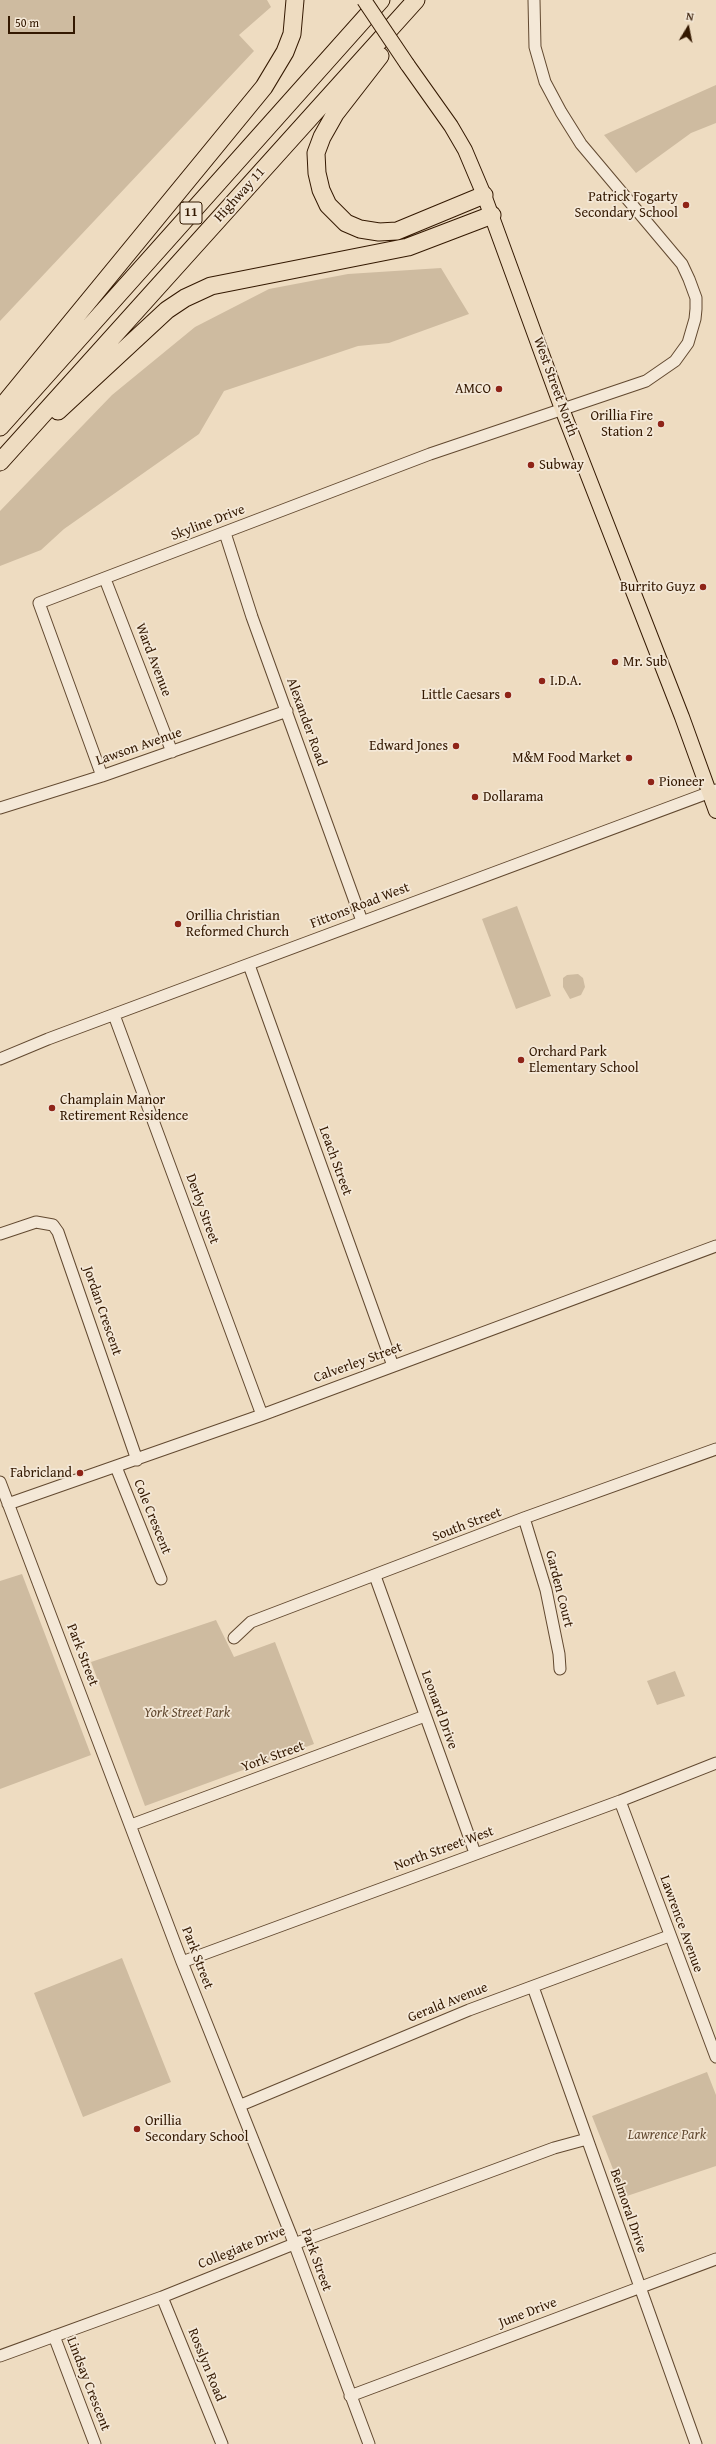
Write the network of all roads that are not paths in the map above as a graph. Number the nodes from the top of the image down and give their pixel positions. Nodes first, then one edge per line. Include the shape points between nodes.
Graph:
1 (295, 0) edge
2 (364, 0) edge
3 (381, 0) edge
4 (534, 0) edge
5 (413, 4) edge
6 (484, 195) junction
7 (492, 215) junction
8 (0, 409) edge
9 (562, 409) junction
10 (0, 427) edge
11 (26, 432) junction
12 (0, 462) edge
13 (225, 533) junction
14 (105, 579) junction
15 (287, 711) junction
16 (172, 752) junction
17 (102, 776) junction
18 (712, 791) edge
19 (0, 808) edge
20 (716, 811) edge
21 (362, 921) junction
22 (249, 965) junction
23 (114, 1015) junction
24 (0, 1059) edge
25 (0, 1234) edge
26 (716, 1246) edge
27 (393, 1366) junction
28 (262, 1415) junction
29 (716, 1449) edge
30 (137, 1460) junction
31 (116, 1466) junction
32 (0, 1482) edge
33 (8, 1504) junction
34 (524, 1518) junction
35 (375, 1576) junction
36 (161, 1579) dead end
37 (234, 1638) dead end
38 (560, 1669) dead end
39 (425, 1716) junction
40 (716, 1763) edge
41 (620, 1801) junction
42 (131, 1825) junction
43 (475, 1853) junction
44 (669, 1936) junction
45 (182, 1962) junction
46 (533, 1987) junction
47 (716, 2057) edge
48 (241, 2105) junction
49 (587, 2140) junction
50 (294, 2244) junction
51 (716, 2259) edge
52 (638, 2286) junction
53 (162, 2297) junction
54 (54, 2336) junction
55 (0, 2356) edge
56 (350, 2396) junction
57 (694, 2443) edge
58 (95, 2444) edge
59 (222, 2444) edge
60 (369, 2444) edge

1 - 8 highway via 292,34 285,52 264,87
2 - 6 main road, West Street North, bridge via 451,126 465,150
3 - 10 highway, Highway 11 / 11
4 - 9 street, Skyline Drive via 535,47 545,82 561,112 581,144 682,264 696,298 695,319 688,343 675,361 646,381
5 - 6 highway via 405,23 335,114 322,137 316,162 321,190 328,205 346,223 360,229 379,232 397,231 413,226
5 - 11 highway, Highway 11 / 11
6 - 7 main road, West Street North
7 - 9 main road, West Street North
7 - 11 highway via 408,247 211,286 185,298 167,310 48,420
9 - 13 street, Skyline Drive via 430,454
9 - 18 main road, West Street North
11 - 12 highway, Highway 11 / 11
13 - 14 street, Skyline Drive
13 - 15 street, Alexander Road via 252,617
14 - 16 street, Ward Avenue
14 - 17 street, Skyline Drive via 39,603
15 - 16 street, Lawson Avenue
15 - 21 street, Alexander Road
16 - 17 street, Lawson Avenue
17 - 19 street, Lawson Avenue
18 - 20 main road, West Street North
18 - 21 street, Fittons Road West
21 - 22 street, Fittons Road West
22 - 23 street, Fittons Road West
22 - 27 street, Leach Street
23 - 24 street, Fittons Road West
23 - 28 street, Derby Street
25 - 30 street, Jordan Crescent via 36,1222 52,1225 58,1232
26 - 27 street, Calverley Street
27 - 28 street, Calverley Street
28 - 30 street, Calverley Street
29 - 34 street, South Street
30 - 31 street, Calverley Street
31 - 33 street, Calverley Street
31 - 36 street, Cole Crescent
32 - 33 street, Park Street
33 - 42 street, Park Street
34 - 35 street, South Street
34 - 38 street, Garden Court via 546,1590
35 - 37 street, South Street via 251,1622
35 - 39 street, Leonard Drive
39 - 42 street, York Street
39 - 43 street, Leonard Drive
40 - 41 street, North Street West
41 - 43 street, North Street West
41 - 44 street, Lawrence Avenue
42 - 45 street, Park Street
43 - 45 street, North Street West
44 - 46 street, Gerald Avenue
44 - 47 street, Lawrence Avenue
45 - 48 street, Park Street
46 - 48 street, Gerald Avenue via 469,2010
46 - 49 street, Belmoral Drive
48 - 50 street, Park Street
49 - 50 street, Collegiate Drive via 554,2148
49 - 52 street, Belmoral Drive
50 - 53 street, Collegiate Drive
50 - 56 street, Park Street
51 - 52 street, June Drive
52 - 56 street, June Drive
52 - 57 street, Belmoral Drive
53 - 54 street, Collegiate Drive
53 - 59 street, Rosslyn Road
54 - 55 street, Collegiate Drive
54 - 58 street, Lindsay Crescent
56 - 60 street, Park Street

